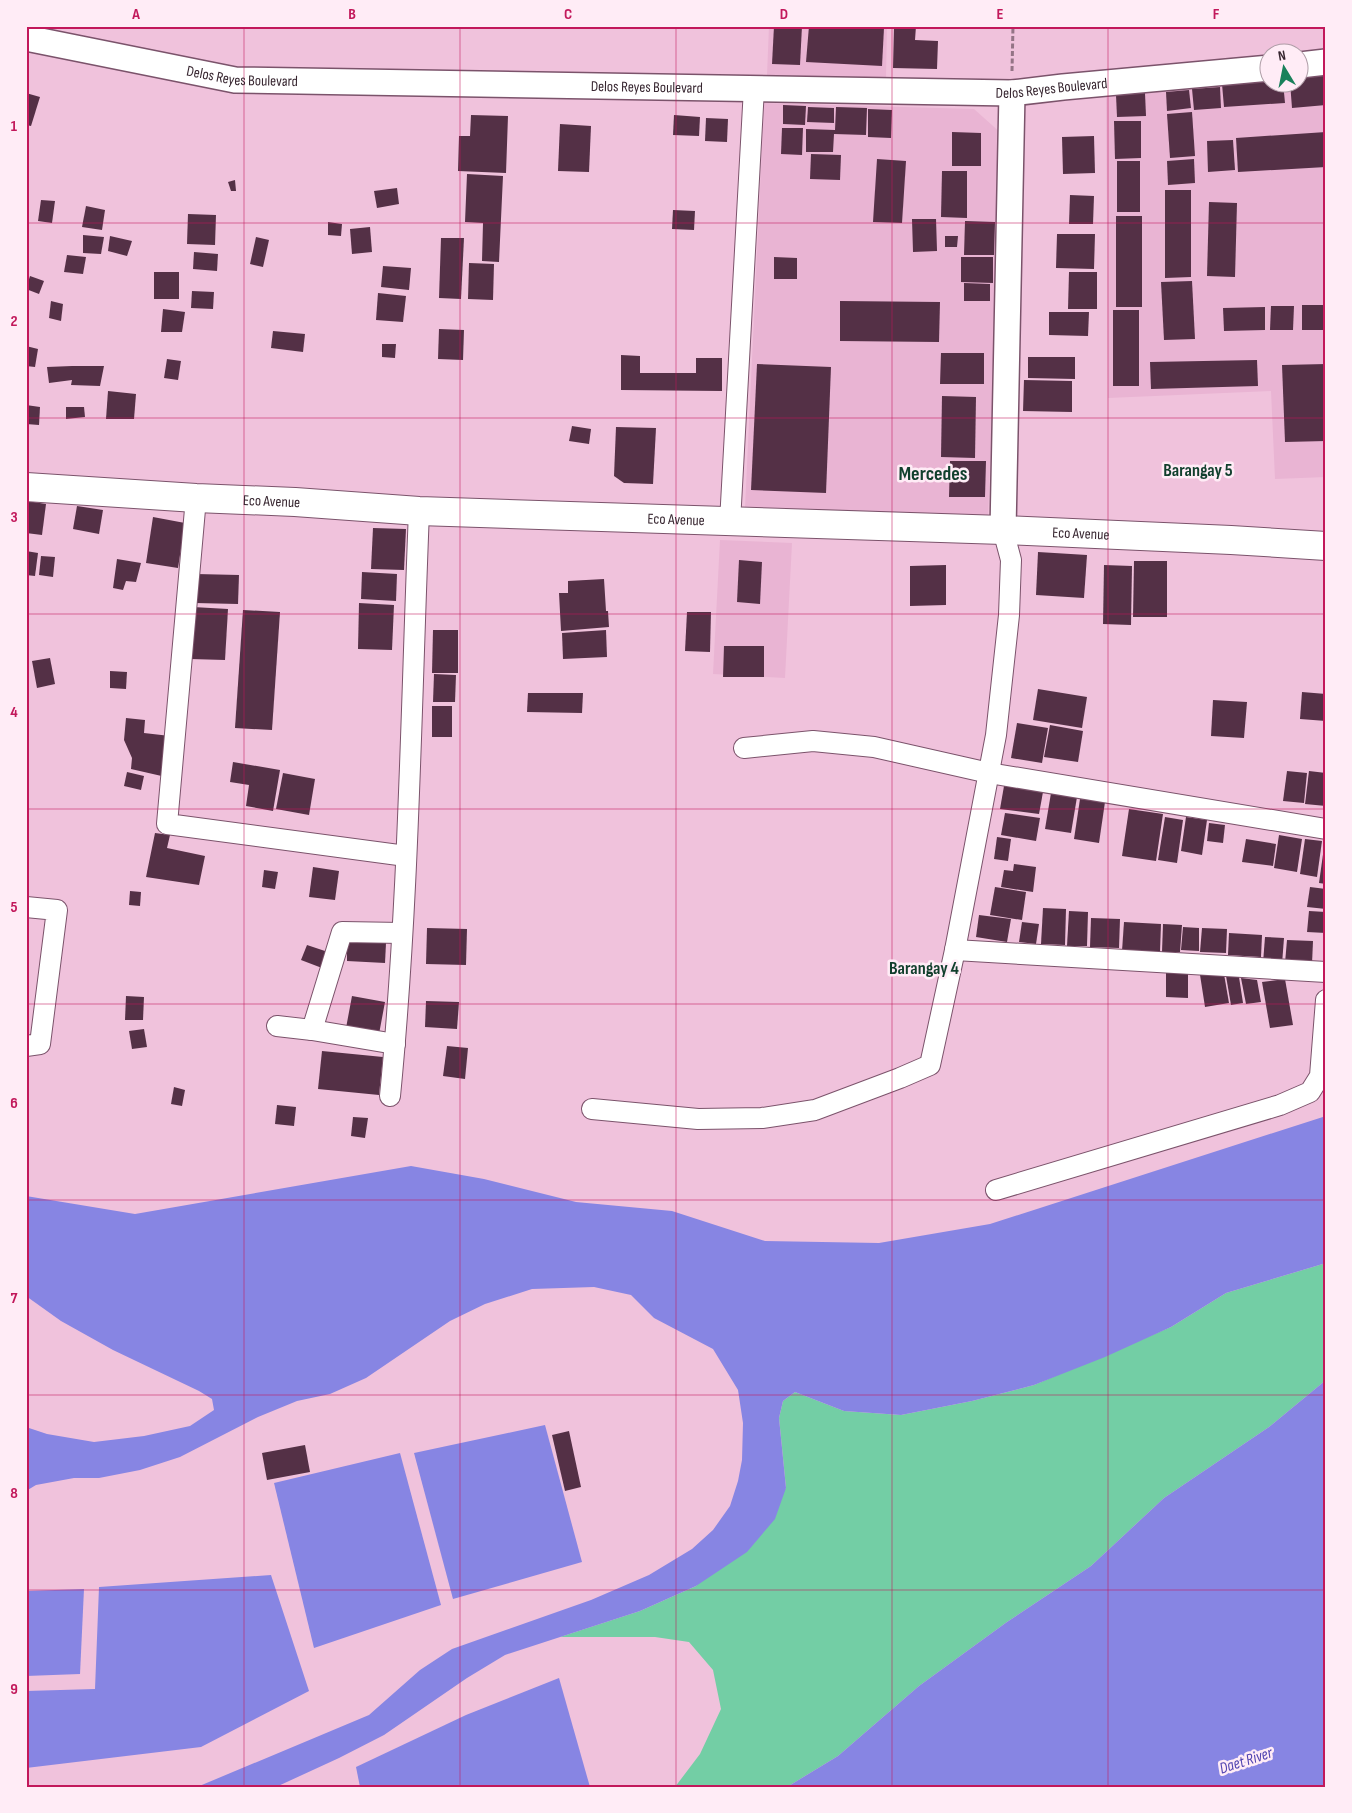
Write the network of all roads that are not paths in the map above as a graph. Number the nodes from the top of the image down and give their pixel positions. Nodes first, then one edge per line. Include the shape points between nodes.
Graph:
1 (26, 38) edge
2 (1326, 62) edge
3 (1310, 64) edge
4 (1260, 69) edge
5 (754, 88) junction
6 (1012, 93) junction
7 (26, 487) edge
8 (196, 498) junction
9 (419, 511) junction
10 (730, 522) junction
11 (1003, 530) junction
12 (1326, 546) edge
13 (744, 748) dead end
14 (989, 773) junction
15 (1326, 829) edge
16 (406, 856) junction
17 (26, 907) edge
18 (402, 933) junction
19 (955, 950) junction
20 (1326, 972) edge
21 (1326, 1000) edge
22 (277, 1026) dead end
23 (312, 1030) junction
24 (395, 1044) junction
25 (26, 1046) edge
26 (390, 1096) dead end
27 (592, 1109) dead end
28 (996, 1190) dead end

1 - 5 street, Delos Reyes Boulevard via 235,80
2 - 3 street
4 - 6 street, Delos Reyes Boulevard
5 - 6 street, Delos Reyes Boulevard
5 - 10 street
6 - 11 street
7 - 8 main road, Eco Avenue
8 - 9 main road, Eco Avenue
8 - 16 street via 167,824
9 - 10 main road, Eco Avenue
9 - 16 street
10 - 11 main road, Eco Avenue
11 - 12 main road, Eco Avenue
11 - 14 street via 1011,560 1009,615
13 - 14 street via 814,740 874,747
14 - 15 street
14 - 19 street
16 - 18 street
17 - 25 street via 58,910 40,1044
18 - 23 street via 342,932
18 - 24 street
19 - 20 street
19 - 27 street via 930,1065 815,1110 762,1118 698,1119
21 - 28 street via 1320,1076 1310,1092 1280,1105
22 - 23 street
23 - 24 street
24 - 26 street

